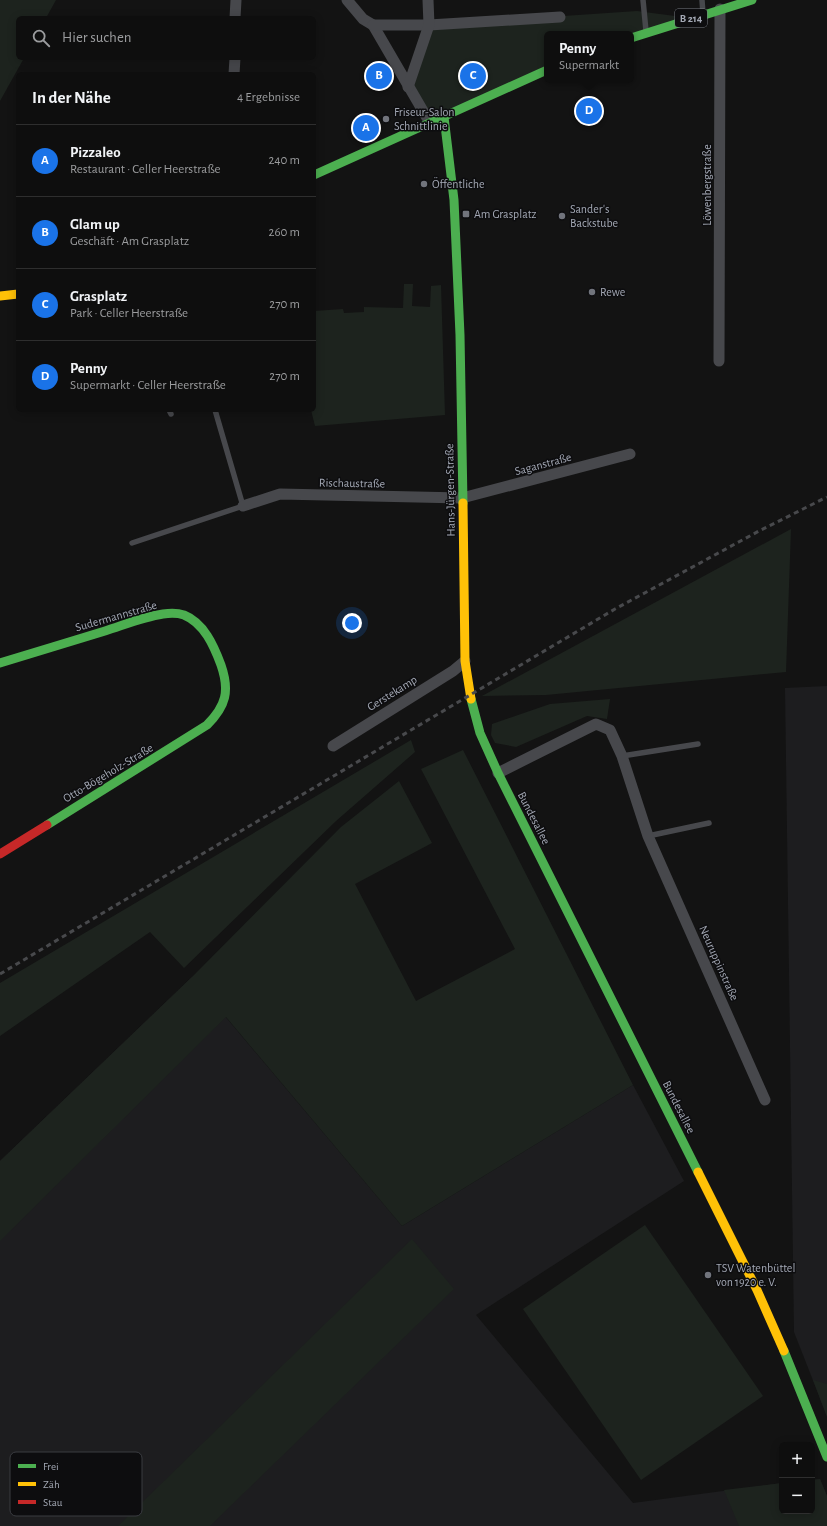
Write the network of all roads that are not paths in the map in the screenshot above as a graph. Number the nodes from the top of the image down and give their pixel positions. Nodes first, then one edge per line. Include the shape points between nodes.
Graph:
1 (236, 0) edge
2 (346, 0) edge
3 (358, 0) edge
4 (428, 0) edge
5 (643, 0) edge
6 (702, 0) edge
7 (752, 0) edge
8 (720, 9) junction
9 (703, 14) junction
10 (235, 16) edge
11 (560, 17) dead end
12 (363, 18) junction
13 (373, 25) junction
14 (429, 25) junction
15 (647, 32) junction
16 (634, 37) edge
17 (235, 60) edge
18 (544, 71) edge
19 (234, 72) edge
20 (408, 87) junction
21 (444, 117) junction
22 (434, 131) junction
23 (316, 174) edge
24 (454, 200) junction
25 (16, 294) edge
26 (0, 296) edge
27 (719, 361) dead end
28 (216, 412) edge
29 (630, 454) dead end
30 (462, 498) junction
31 (242, 506) junction
32 (132, 543) dead end
33 (465, 661) junction
34 (0, 662) edge
35 (223, 706) joint
36 (698, 744) dead end
37 (332, 746) dead end
38 (622, 756) junction
39 (498, 773) junction
40 (709, 823) dead end
41 (648, 836) junction
42 (0, 854) edge
43 (765, 1100) dead end
44 (827, 1457) edge

1 - 10 street
2 - 12 street
3 - 12 street
4 - 14 street
5 - 15 lane
6 - 9 lane
7 - 8 main road, B 214
8 - 9 main road, B 214
8 - 27 street, Löwenbergstraße
9 - 15 main road, B 214
11 - 14 street
12 - 13 street
13 - 14 street
13 - 20 street
14 - 20 street
15 - 16 main road, B 214
17 - 19 street
18 - 21 main road
20 - 22 street
21 - 22 main road
21 - 24 main road, Hans-Jürgen-Straße
22 - 23 main road
22 - 24 main road, Hans-Jürgen-Straße via 443,152
24 - 30 main road, Hans-Jürgen-Straße via 460,335
25 - 26 main road
28 - 31 lane
29 - 30 street, Saganstraße
30 - 31 street, Rischaustraße via 280,494
30 - 33 main road, Hans-Jürgen-Straße
31 - 32 lane, Rischaustraße
33 - 37 street, Gerstekamp
33 - 39 main road, Hans-Jürgen-Straße via 472,708
34 - 35 main road, Sudermannstraße via 147,618 167,614 184,615 204,630 218,654 225,688
35 - 42 main road, Otto-Bögeholz-Straße via 208,725
36 - 38 lane
38 - 39 street, Neuruppinstraße via 610,730 596,724
38 - 41 street, Neuruppinstraße
39 - 44 main road, Bundesallee via 757,1290 795,1375
40 - 41 lane
41 - 43 street, Neuruppinstraße

